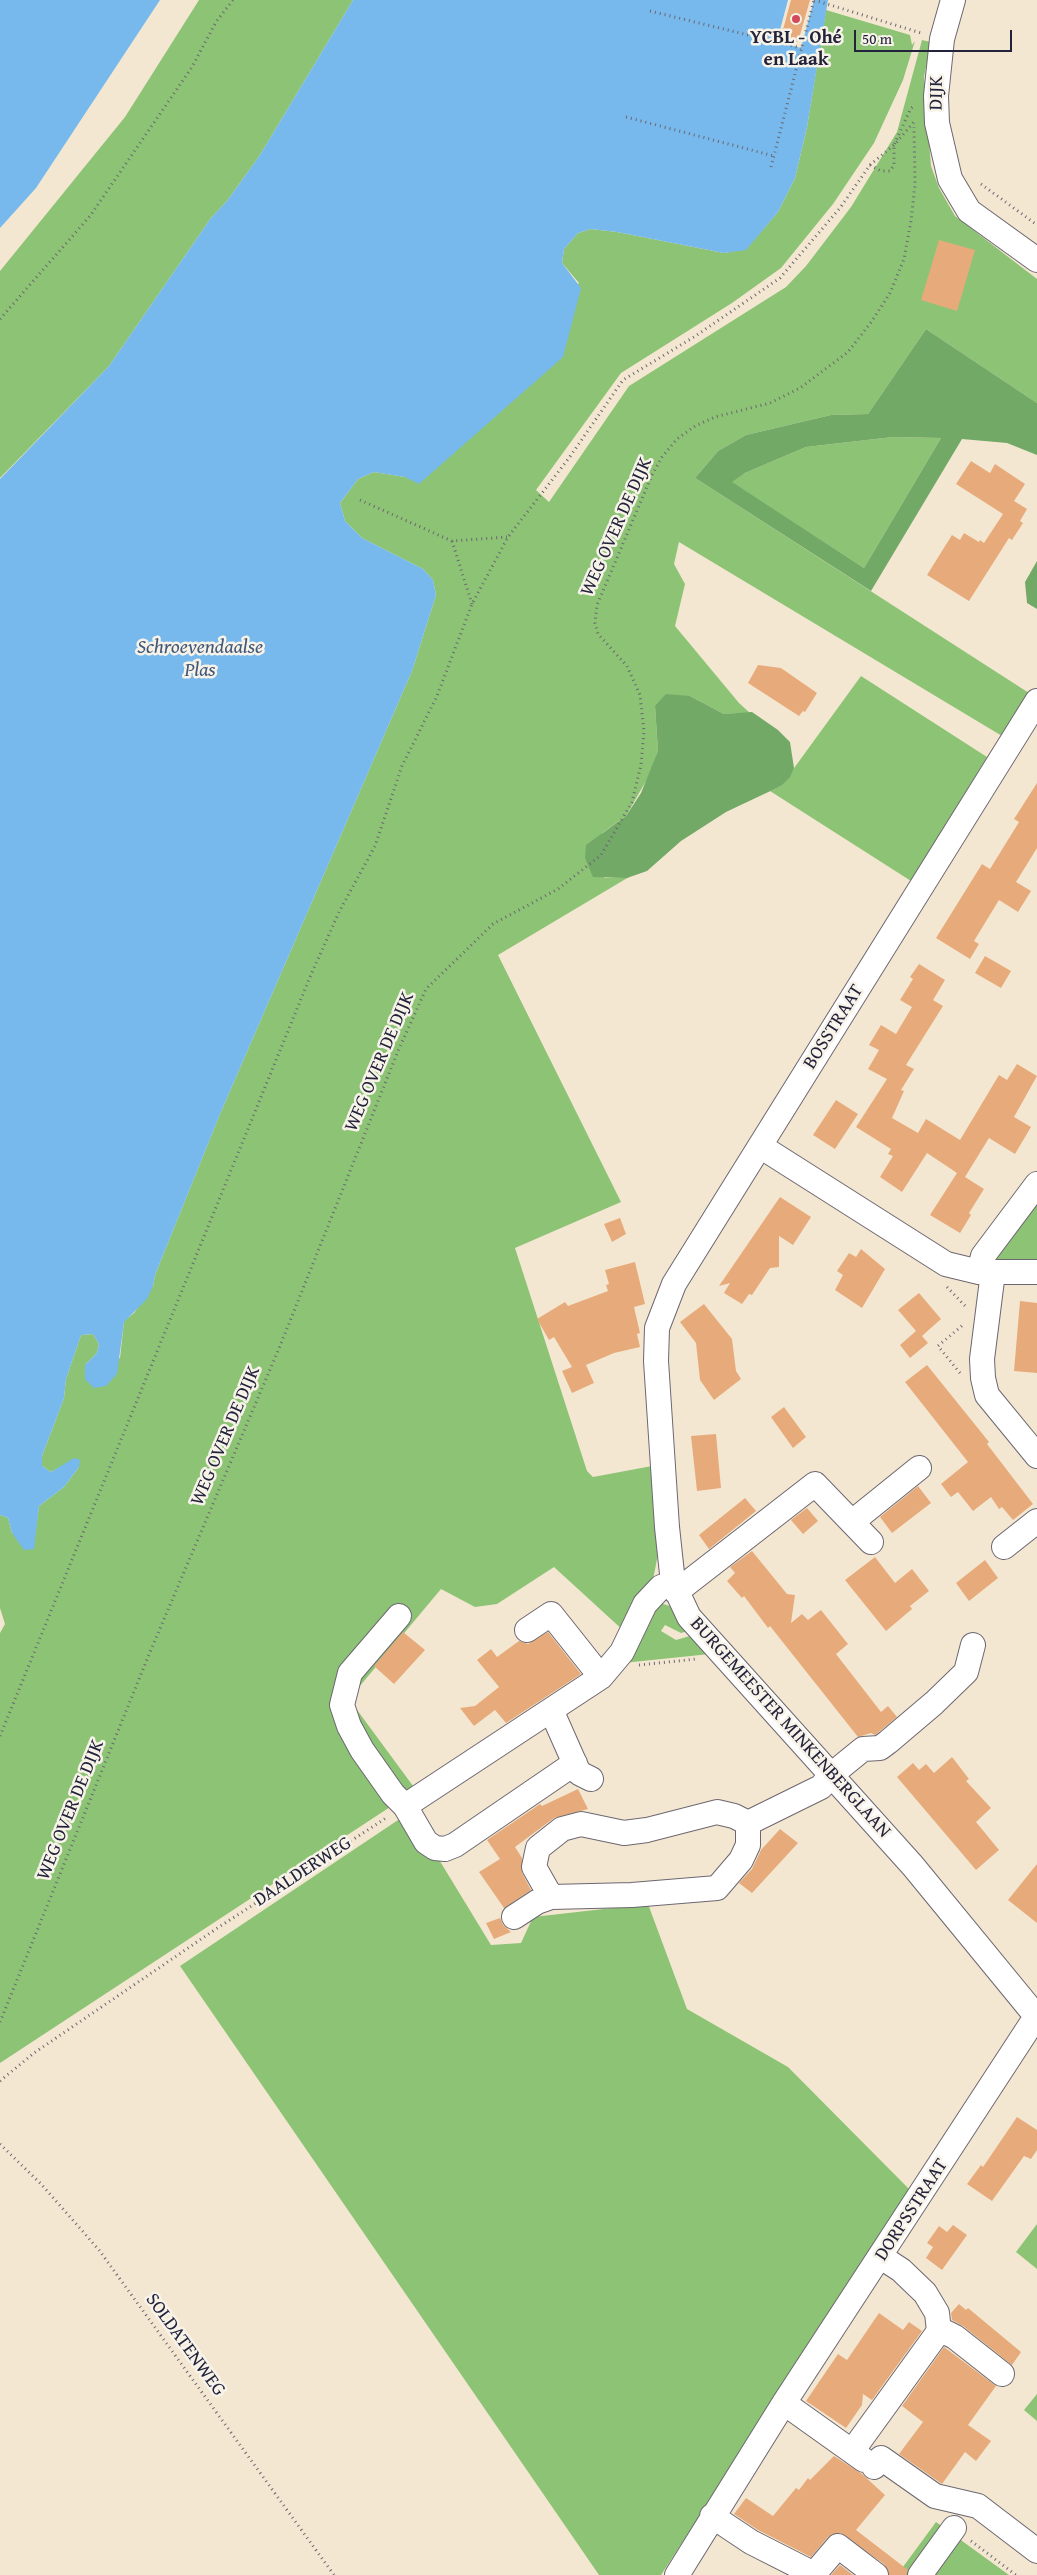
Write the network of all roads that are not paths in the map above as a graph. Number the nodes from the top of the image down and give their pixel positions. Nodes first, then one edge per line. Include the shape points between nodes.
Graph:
1 (953, 0) edge
2 (1037, 260) edge
3 (1037, 701) edge
4 (760, 1146) junction
5 (1037, 1184) edge
6 (986, 1272) junction
7 (1037, 1272) edge
8 (656, 1361) joint
9 (1037, 1456) edge
10 (918, 1468) dead end
11 (1037, 1521) edge
12 (852, 1522) junction
13 (872, 1542) dead end
14 (1004, 1547) dead end
15 (675, 1587) junction
16 (399, 1616) dead end
17 (527, 1630) dead end
18 (973, 1645) dead end
19 (606, 1673) junction
20 (552, 1712) junction
21 (831, 1775) junction
22 (406, 1806) junction
23 (748, 1823) junction
24 (551, 1898) junction
25 (514, 1917) dead end
26 (1037, 2016) edge
27 (881, 2257) junction
28 (937, 2335) junction
29 (1002, 2374) dead end
30 (784, 2403) junction
31 (853, 2450) junction
32 (712, 2516) junction
33 (954, 2528) dead end
34 (1037, 2551) edge
35 (677, 2575) edge
36 (876, 2575) edge
37 (920, 2575) edge

1 - 2 street, DIJK via 942,39 936,96 936,122 950,179 969,212
3 - 4 street, BOSSTRAAT
4 - 6 street via 946,1264
4 - 8 street, BOSSTRAAT via 674,1284 657,1328
5 - 6 street via 983,1256
6 - 7 street
6 - 9 street via 982,1359 987,1395
8 - 15 street, BURGEMEESTER MINKENBERGLAAN via 667,1528
10 - 12 street
11 - 14 street
12 - 13 street
12 - 15 street via 815,1484
15 - 19 street via 661,1586 646,1604 622,1652
15 - 21 street, BURGEMEESTER MINKENBERGLAAN via 689,1617
16 - 22 street via 350,1673 342,1705 362,1750 393,1794
17 - 19 street via 551,1614
18 - 21 street via 966,1672 934,1703 880,1748 863,1749
19 - 20 street
20 - 22 street
20 - 22 street via 583,1771 445,1850 426,1842
21 - 23 street via 821,1787
21 - 26 street, BURGEMEESTER MINKENBERGLAAN via 913,1866
23 - 24 street via 748,1845 741,1860 717,1888
23 - 24 street via 717,1812 624,1833 581,1824 562,1829 538,1848 534,1867
24 - 25 street via 537,1902
26 - 27 street, DORPSSTRAAT
27 - 28 street via 901,2270 925,2293 937,2313
27 - 30 street, DORPSSTRAAT
28 - 29 street via 955,2337
28 - 31 street
30 - 31 street
30 - 32 street, DORPSSTRAAT
31 - 34 street via 877,2470 881,2458 935,2496 978,2506
32 - 35 street, DORPSSTRAAT
32 - 36 street via 751,2542 814,2574 838,2546
33 - 37 street

